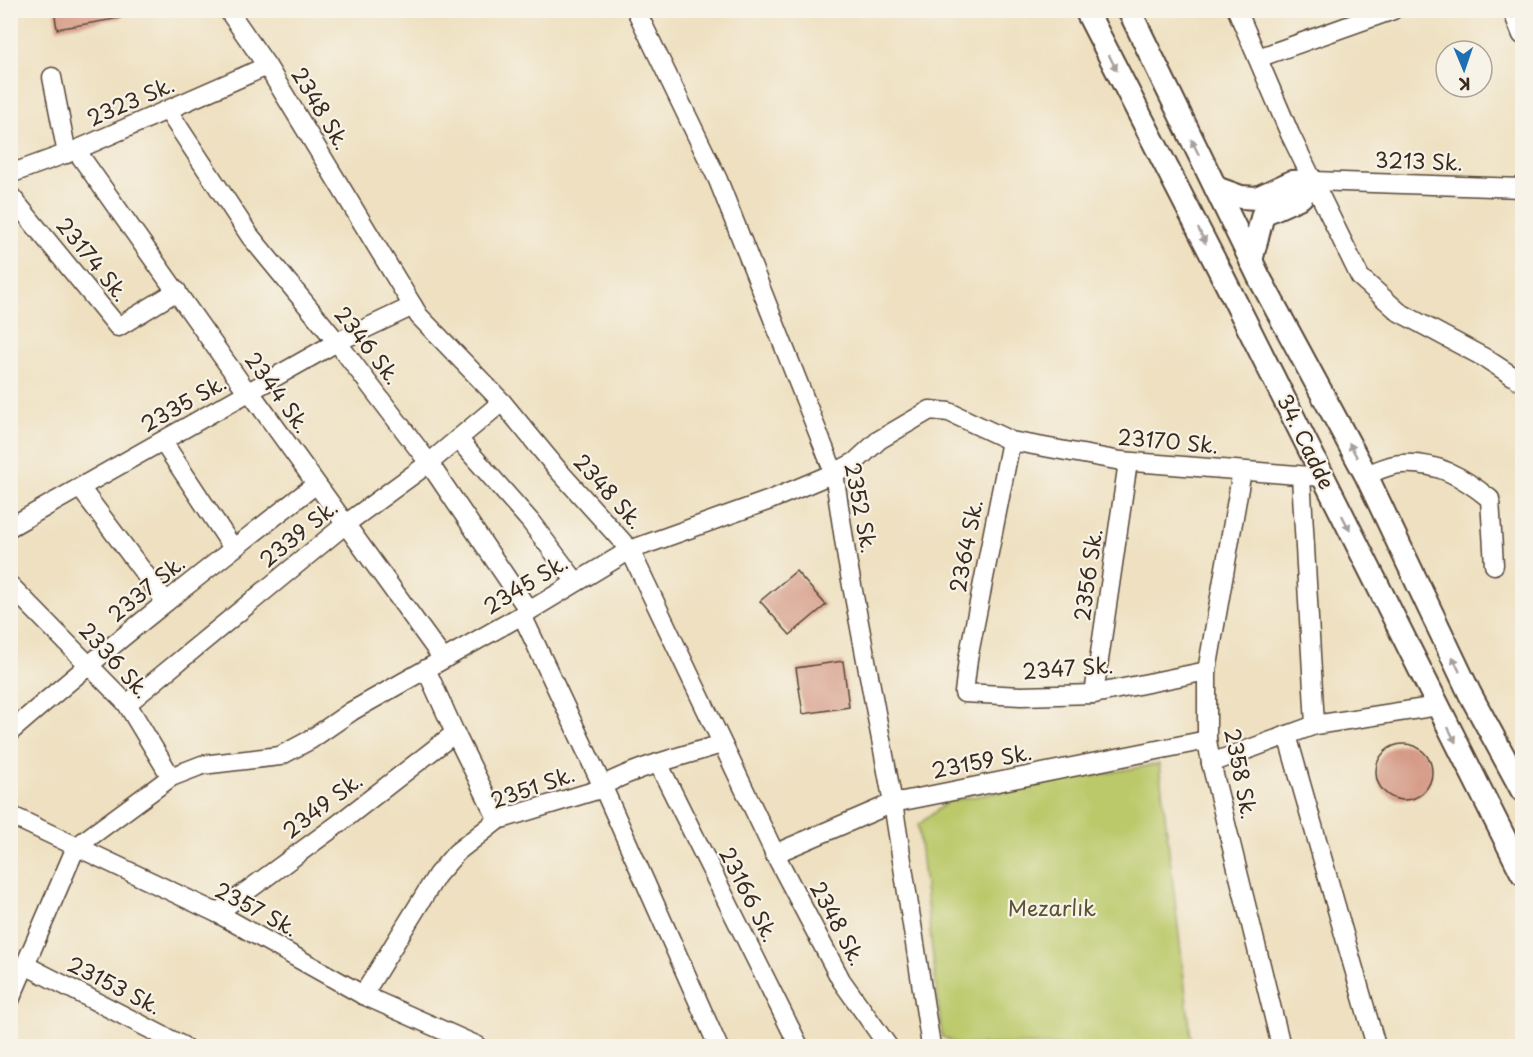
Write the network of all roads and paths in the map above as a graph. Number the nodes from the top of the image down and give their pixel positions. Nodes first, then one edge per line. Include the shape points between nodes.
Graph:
1 (228, 10) edge
2 (636, 10) edge
3 (1086, 10) edge
4 (1129, 10) edge
5 (1237, 10) edge
6 (1394, 10) edge
7 (1512, 10) edge
8 (1522, 35) edge
9 (1258, 58) junction
10 (267, 66) junction
11 (52, 77) dead end
12 (168, 111) junction
13 (72, 152) junction
14 (10, 174) edge
15 (1314, 181) junction
16 (1216, 188) junction
17 (1522, 188) edge
18 (10, 195) edge
19 (1260, 206) junction
20 (1251, 261) junction
21 (177, 291) junction
22 (413, 306) junction
23 (337, 342) junction
24 (1522, 382) edge
25 (250, 392) junction
26 (502, 402) junction
27 (458, 439) junction
28 (1011, 441) junction
29 (163, 442) junction
30 (1128, 462) junction
31 (429, 463) junction
32 (1242, 471) junction
33 (834, 473) junction
34 (1366, 475) junction
35 (1312, 476) junction
36 (315, 485) junction
37 (81, 489) junction
38 (347, 523) junction
39 (10, 527) edge
40 (233, 548) junction
41 (630, 550) junction
42 (1494, 565) dead end
43 (576, 582) junction
44 (10, 585) edge
45 (166, 602) junction
46 (526, 613) junction
47 (443, 659) junction
48 (968, 659) joint
49 (89, 664) junction
50 (426, 669) junction
51 (1207, 671) junction
52 (1094, 694) junction
53 (128, 704) junction
54 (1438, 706) junction
55 (1315, 724) junction
56 (10, 732) edge
57 (455, 733) junction
58 (1287, 735) junction
59 (1207, 740) junction
60 (722, 744) junction
61 (657, 763) junction
62 (1211, 763) junction
63 (171, 777) junction
64 (602, 785) junction
65 (1522, 790) edge
66 (893, 803) junction
67 (10, 815) edge
68 (498, 820) junction
69 (76, 848) junction
70 (774, 854) junction
71 (1522, 873) edge
72 (217, 913) junction
73 (25, 964) junction
74 (363, 994) junction
75 (10, 1000) edge
76 (183, 1047) edge
77 (478, 1047) edge
78 (718, 1047) edge
79 (799, 1047) edge
80 (888, 1047) edge
81 (931, 1047) edge
82 (1281, 1047) edge
83 (1376, 1047) edge

1 - 10 street, 2348 Sk.
2 - 33 street, 2352 Sk. via 718,180
3 -> 35 main road, 34. Cadde via 1224,279
16 -> 4 main road, 34. Cadde
5 - 9 street
6 - 9 street
7 - 8 street
9 - 15 street
10 - 12 street, 2323 Sk.
10 - 22 street, 2348 Sk.
11 - 13 street, 2344 Sk.
12 - 13 street, 2323 Sk.
12 - 23 street, 2346 Sk. via 250,236
13 - 14 street, 2323 Sk.
13 - 21 street, 2344 Sk.
15 - 17 street, 3213 Sk.
15 - 19 main road via 1301,197
15 - 24 street via 1360,277 1400,312
16 - 19 main road
16 - 20 main road, 34. Cadde
18 - 21 street, 23174 Sk. via 118,327
19 - 20 main road
34 -> 20 main road, 34. Cadde
21 - 25 street, 2344 Sk.
22 - 23 street, 2335 Sk.
22 - 26 street, 2348 Sk.
23 - 25 street, 2335 Sk.
23 - 31 street, 2346 Sk.
25 - 29 street, 2335 Sk.
25 - 36 street, 2344 Sk.
26 - 27 street, 2339 Sk.
26 - 41 street, 2348 Sk.
27 - 31 street, 2339 Sk.
27 - 43 street via 530,520
28 - 30 street, 23170 Sk.
28 - 33 street, 2345 Sk. via 949,412 930,410
28 - 48 street, 2364 Sk.
29 - 37 street, 2335 Sk.
29 - 40 street
30 - 32 street, 23170 Sk.
30 - 52 street, 2356 Sk.
31 - 38 street, 2339 Sk.
31 - 46 street, 2346 Sk.
32 - 35 street, 23170 Sk.
32 - 51 street, 2358 Sk.
33 - 41 street, 2345 Sk.
33 - 66 street, 2352 Sk.
34 - 42 street via 1400,463 1440,468 1468,481 1490,499
65 -> 34 main road, 34. Cadde via 1470,694
35 -> 54 main road, 34. Cadde
35 - 55 street
36 - 38 street, 2344 Sk.
36 - 40 street, 2337 Sk.
37 - 39 street, 2335 Sk.
37 - 45 street
38 - 47 street, 2344 Sk.
38 - 53 street, 2339 Sk.
40 - 45 street, 2337 Sk.
41 - 43 street, 2345 Sk.
41 - 60 street, 2348 Sk.
43 - 46 street, 2345 Sk.
44 - 49 street, 2336 Sk.
45 - 49 street, 2337 Sk.
46 - 47 street, 2345 Sk.
46 - 64 street, 2346 Sk.
47 - 50 street, 2345 Sk.
48 - 52 street, 2347 Sk. via 964,693
49 - 53 street, 2336 Sk.
49 - 56 street, 2337 Sk.
50 - 57 street
50 - 63 street, 2345 Sk. via 280,756 202,765
51 - 52 street, 2347 Sk.
51 - 59 street, 2358 Sk.
53 - 63 street, 2336 Sk.
54 - 55 street
54 -> 71 main road, 34. Cadde
55 - 58 street
57 - 68 street
57 - 72 street, 2349 Sk.
58 - 62 street
58 - 83 street
59 - 62 street, 2358 Sk.
59 - 66 street, 23159 Sk.
60 - 61 street, 2351 Sk.
60 - 70 street, 2348 Sk.
61 - 64 street, 2351 Sk.
61 - 79 street, 23166 Sk.
62 - 82 street, 2358 Sk.
63 - 69 street, 2345 Sk.
64 - 68 street, 2351 Sk. via 594,791
64 - 78 street, 2346 Sk.
66 - 70 street, 23159 Sk.
66 - 81 street, 2352 Sk.
67 - 69 street, 2357 Sk.
68 - 74 street, 2351 Sk. via 457,852 437,876
69 - 72 street, 2357 Sk.
69 - 73 street
70 - 80 street, 2348 Sk. via 841,980
72 - 74 street, 2357 Sk.
73 - 75 street
73 - 76 street, 23153 Sk.
74 - 77 street, 2357 Sk.

